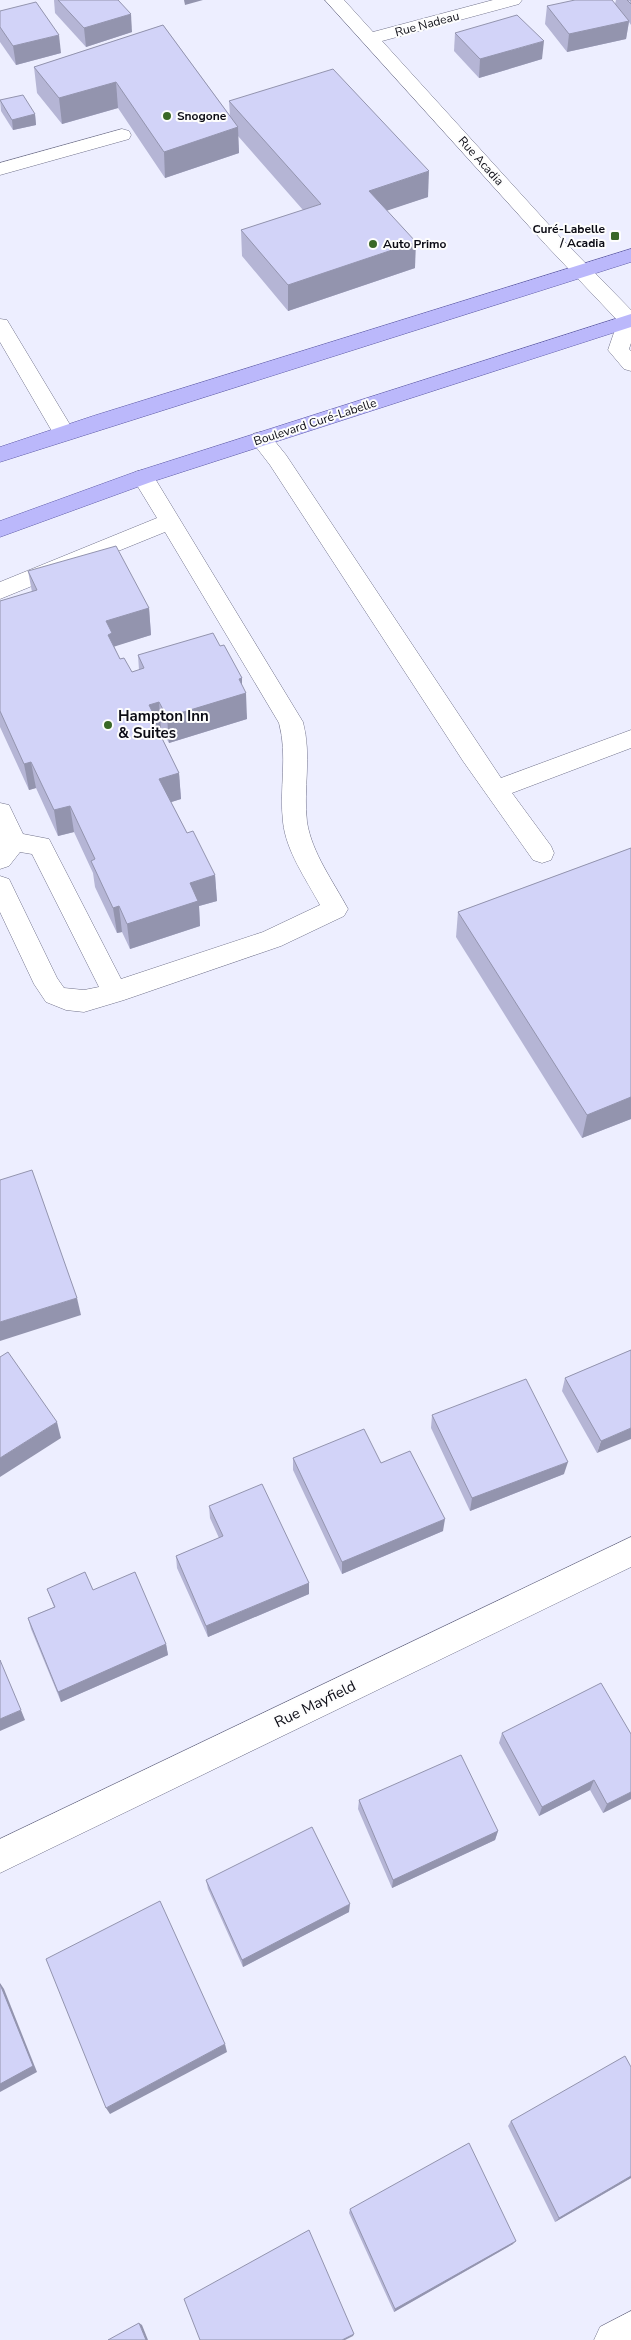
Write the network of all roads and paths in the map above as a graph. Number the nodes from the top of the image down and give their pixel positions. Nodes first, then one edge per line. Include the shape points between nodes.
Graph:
1 (334, 0) edge
2 (513, 0) edge
3 (370, 39) junction
4 (122, 135) dead end
5 (0, 169) edge
6 (631, 255) edge
7 (581, 270) junction
8 (630, 320) edge
9 (0, 325) edge
10 (631, 364) edge
11 (64, 433) junction
12 (262, 438) junction
13 (2, 450) edge
14 (143, 476) junction
15 (171, 521) junction
16 (0, 529) edge
17 (0, 591) edge
18 (631, 739) edge
19 (497, 789) junction
20 (0, 812) edge
21 (7, 851) edge
22 (542, 853) dead end
23 (0, 886) edge
24 (115, 993) junction
25 (631, 1551) edge
26 (0, 1856) edge
27 (631, 2330) edge
28 (613, 2340) edge

1 - 3 street, Rue Acadia
2 - 3 street, Rue Nadeau
3 - 7 street, Rue Acadia
4 - 5 street
6 - 7 main road
7 - 8 street, Rue Acadia
7 - 11 main road
8 - 10 street via 618,350
8 - 12 main road, Boulevard Curé-Labelle
9 - 11 street
11 - 13 main road
12 - 14 main road, Boulevard Curé-Labelle
12 - 19 street
14 - 15 street
14 - 16 main road, Boulevard Curé-Labelle
15 - 17 street
15 - 24 street via 291,722 298,759 295,824 335,909 272,939
18 - 19 street
19 - 22 street
20 - 21 street
21 - 24 street via 40,846
23 - 24 street via 55,995 66,1000 84,1001
25 - 26 street, Rue Mayfield
27 - 28 street

